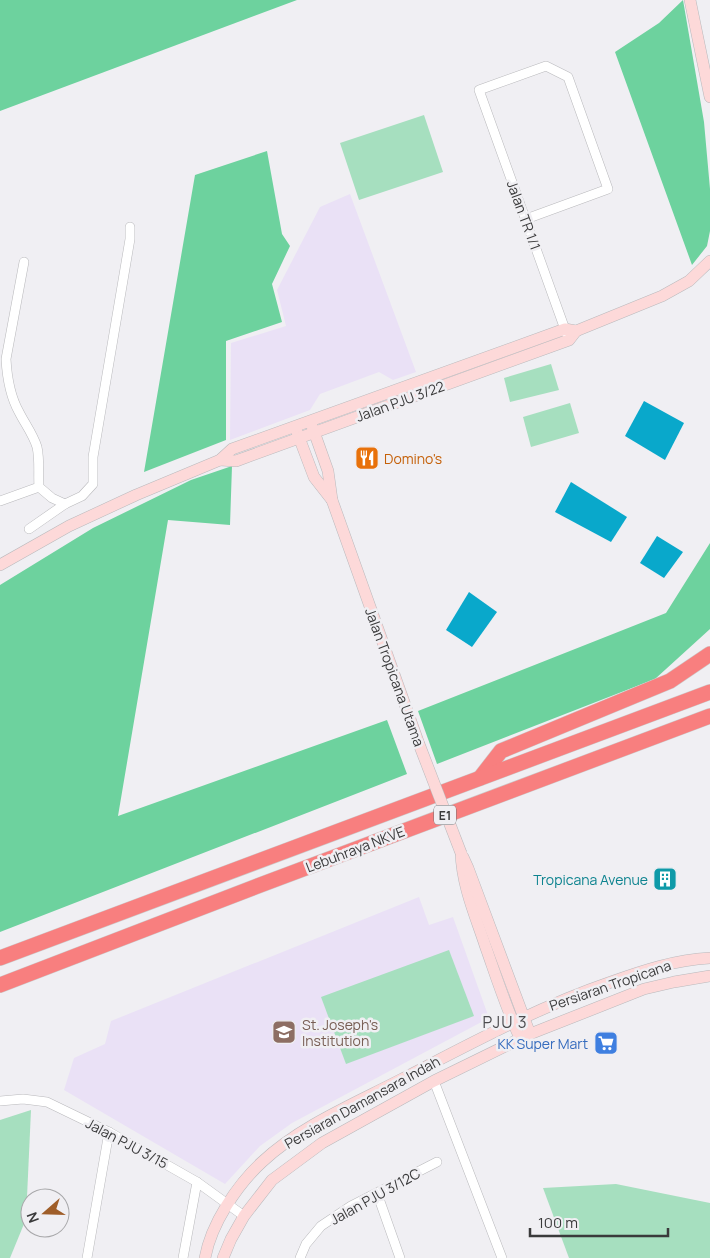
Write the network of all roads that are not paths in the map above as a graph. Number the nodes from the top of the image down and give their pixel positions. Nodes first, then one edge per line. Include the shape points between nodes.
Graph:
1 (690, 0) edge
2 (710, 97) edge
3 (526, 219) junction
4 (130, 227) dead end
5 (710, 261) edge
6 (24, 262) dead end
7 (570, 333) junction
8 (310, 420) junction
9 (295, 426) junction
10 (314, 433) junction
11 (300, 439) junction
12 (220, 460) junction
13 (39, 487) junction
14 (332, 500) junction
15 (0, 501) edge
16 (64, 504) junction
17 (29, 529) dead end
18 (1, 562) edge
19 (710, 654) edge
20 (710, 692) edge
21 (710, 716) edge
22 (480, 778) junction
23 (461, 853) junction
24 (0, 958) edge
25 (710, 958) edge
26 (710, 976) edge
27 (0, 985) edge
28 (512, 990) junction
29 (550, 1005) junction
30 (518, 1020) junction
31 (525, 1036) junction
32 (434, 1081) junction
33 (0, 1102) edge
34 (109, 1132) junction
35 (437, 1162) dead end
36 (198, 1182) junction
37 (377, 1193) junction
38 (227, 1203) junction
39 (244, 1216) junction
40 (86, 1258) edge
41 (183, 1258) edge
42 (205, 1258) edge
43 (223, 1258) edge
44 (300, 1258) edge
45 (400, 1258) edge
46 (502, 1258) edge

1 - 2 street
3 - 3 street, Jalan TR 1/1 via 608,189 568,77 546,66 479,90
3 - 7 street, Jalan TR 1/1
4 - 16 street via 93,457 93,484 82,496
5 - 7 street, Jalan PJU 3/22 via 689,281 662,296
6 - 13 street via 6,373 11,395 37,447
7 - 8 street, Jalan PJU 3/22
7 - 10 street, Jalan PJU 3/22
8 - 9 street, Jalan PJU 3/22
8 - 10 street, Jalan Tropicana Utama
9 - 11 street, Jalan Tropicana Utama
9 - 12 street, Jalan PJU 3/22 via 232,449
10 - 11 street, Jalan PJU 3/22
10 - 14 street, Jalan Tropicana Utama via 328,471
11 - 12 street, Jalan PJU 3/22 via 236,461
11 - 14 street, Jalan Tropicana Utama via 314,478
12 - 18 street, Jalan PJU 3/22 via 68,526
13 - 15 street
13 - 16 street
14 - 23 street, Jalan Tropicana Utama, bridge
16 - 17 street
19 - 22 highway via 670,681 501,751
20 - 22 highway, Lebuhraya NKVE / E1
21 - 27 highway, Lebuhraya NKVE / E1
22 - 24 highway, Lebuhraya NKVE / E1
23 - 28 street, Jalan Tropicana Utama
23 - 30 street, Jalan Tropicana Utama via 464,880
25 - 29 street, Persiaran Tropicana via 655,967
26 - 31 street, Persiaran Tropicana via 644,989
28 - 29 street via 520,1003
28 - 30 street, Jalan Tropicana Utama
29 - 30 street, Persiaran Tropicana
30 - 31 street
30 - 38 street, Persiaran Damansara Indah via 300,1133 260,1163
31 - 32 street, Persiaran Damansara Indah
32 - 39 street, Persiaran Damansara Indah via 322,1143 272,1180
32 - 46 street
33 - 34 street, Jalan PJU 3/15 via 23,1099 47,1102
34 - 36 street, Jalan PJU 3/15
34 - 40 street
35 - 37 street, Jalan PJU 3/12C
36 - 38 street, Jalan PJU 3/15
36 - 41 street
37 - 44 street, Jalan PJU 3/12C via 321,1226 306,1244
37 - 45 street
38 - 39 street, Jalan PJU 3/15
38 - 42 street, Persiaran Damansara Indah via 215,1225
39 - 43 street, Persiaran Damansara Indah

